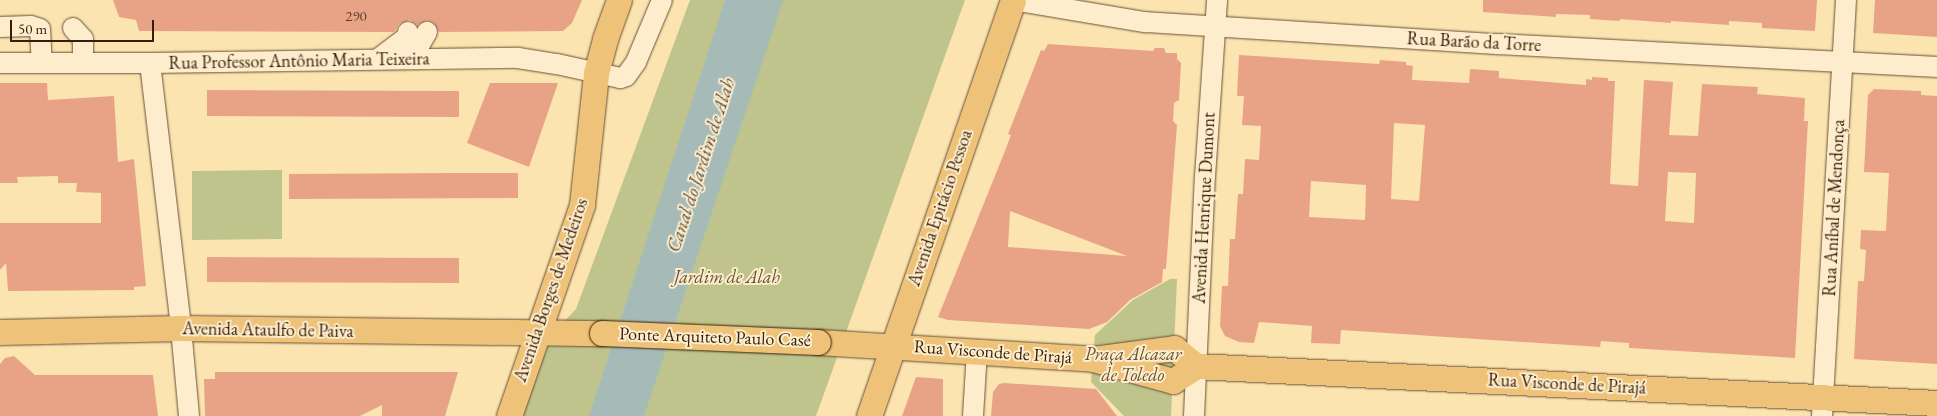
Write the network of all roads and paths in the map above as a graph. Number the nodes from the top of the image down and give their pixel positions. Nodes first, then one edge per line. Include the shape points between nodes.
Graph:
1 (618, 0) edge
2 (662, 0) edge
3 (1013, 0) edge
4 (1217, 0) edge
5 (1846, 0) edge
6 (1215, 26) junction
7 (0, 27) edge
8 (73, 28) dead end
9 (378, 60) junction
10 (401, 60) junction
11 (1843, 62) junction
12 (0, 63) edge
13 (42, 63) junction
14 (83, 63) junction
15 (150, 63) junction
16 (1937, 68) edge
17 (596, 73) junction
18 (181, 328) junction
19 (0, 332) edge
20 (537, 332) junction
21 (893, 346) junction
22 (977, 351) junction
23 (1196, 366) junction
24 (1937, 403) edge
25 (1823, 407) edge
26 (189, 416) edge
27 (509, 416) edge
28 (869, 416) edge
29 (973, 416) edge
30 (1194, 416) edge

1 - 17 main road, Avenida Borges de Medeiros
2 - 17 street via 652,29 630,72 620,78
3 - 6 street, Rua Barão da Torre via 1145,22
3 - 21 main road, Avenida Epitácio Pessoa
4 - 6 street, Avenida Henrique Dumont
5 - 11 street, Rua Aníbal de Mendonça
6 - 11 street, Rua Barão da Torre
6 - 23 street, Avenida Henrique Dumont
7 - 13 street via 31,26 40,29
8 - 14 street via 83,39
9 - 10 street, Rua Professor Antônio Maria Teixeira
9 - 10 street via 418,32 420,44
9 - 15 street, Rua Professor Antônio Maria Teixeira
10 - 17 street, Rua Professor Antônio Maria Teixeira via 518,58
11 - 16 street, Rua Barão da Torre
11 - 25 street, Rua Aníbal de Mendonça
12 - 13 street, Rua Professor Antônio Maria Teixeira
13 - 14 street, Rua Professor Antônio Maria Teixeira
14 - 15 street, Rua Professor Antônio Maria Teixeira
15 - 18 street
17 - 20 main road, Avenida Borges de Medeiros via 582,205
18 - 19 main road, Avenida Ataulfo de Paiva
18 - 20 main road, Avenida Ataulfo de Paiva
18 - 26 street
20 - 21 main road, Ponte Arquiteto Paulo Casé, bridge via 602,332
20 - 27 main road, Avenida Borges de Medeiros
21 - 22 main road, Rua Visconde de Pirajá
21 - 28 main road, Avenida Epitácio Pessoa
22 - 23 main road, Rua Visconde de Pirajá via 1093,358 1174,348
22 - 29 street
23 - 25 main road, Rua Visconde de Pirajá
23 - 30 street, Avenida Henrique Dumont
24 - 25 main road, Rua Visconde de Pirajá

